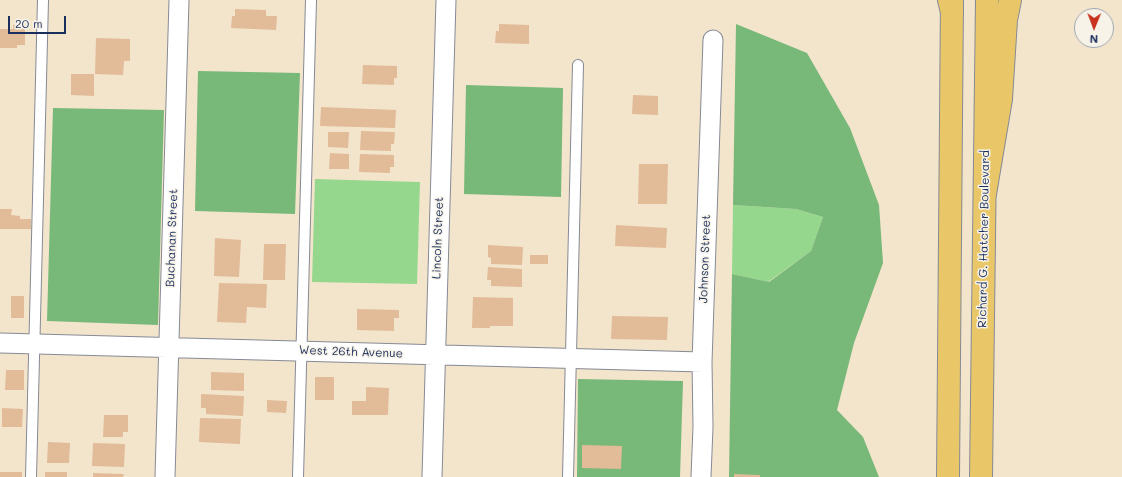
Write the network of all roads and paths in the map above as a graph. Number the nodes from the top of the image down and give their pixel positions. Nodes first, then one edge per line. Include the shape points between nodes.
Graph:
1 (43, 0) edge
2 (179, 0) edge
3 (311, 0) edge
4 (446, 0) edge
5 (987, 0) edge
6 (1010, 0) edge
7 (951, 4) edge
8 (713, 40) dead end
9 (578, 65) dead end
10 (985, 194) junction
11 (0, 343) edge
12 (35, 344) junction
13 (168, 348) junction
14 (301, 351) junction
15 (434, 355) junction
16 (570, 358) junction
17 (702, 362) junction
18 (31, 477) edge
19 (165, 477) edge
20 (298, 477) edge
21 (432, 477) edge
22 (568, 477) edge
23 (701, 477) edge
24 (948, 477) edge
25 (981, 477) edge

1 - 12 lane
2 - 13 street, Buchanan Street
3 - 14 lane
4 - 15 street, Lincoln Street
5 - 10 main road, Richard G. Hatcher Boulevard
6 - 10 main road via 1000,99
7 - 24 main road
8 - 17 street, Johnson Street
9 - 16 lane
10 - 25 main road, Richard G. Hatcher Boulevard
11 - 12 street, West 26th Avenue
12 - 13 street, West 26th Avenue
12 - 18 lane
13 - 14 street, West 26th Avenue
13 - 19 street, Buchanan Street
14 - 15 street, West 26th Avenue
14 - 20 lane
15 - 16 street, West 26th Avenue
15 - 21 street, Lincoln Street
16 - 17 street, West 26th Avenue
16 - 22 lane
17 - 23 street, Johnson Street

